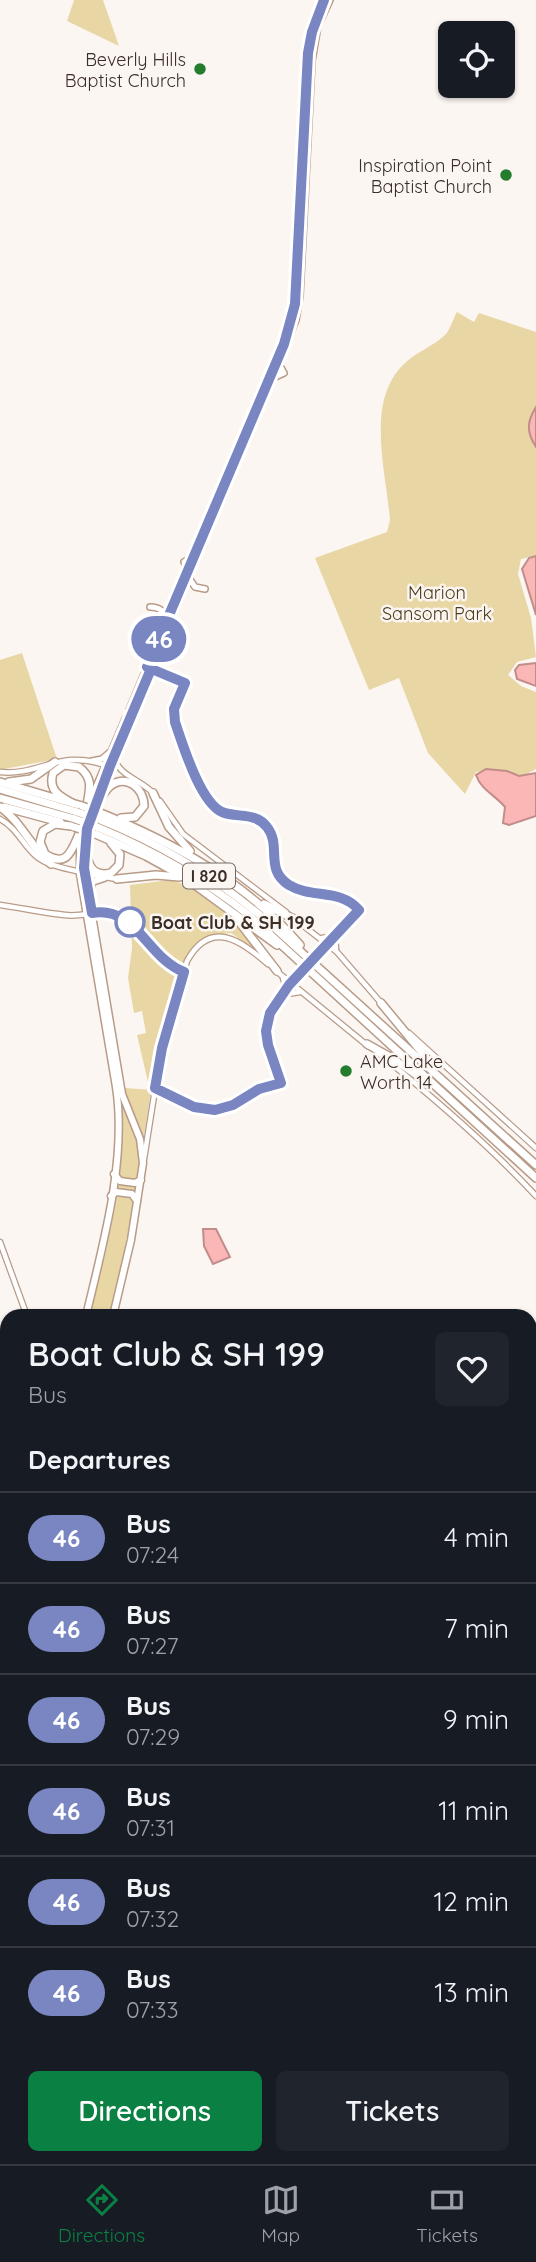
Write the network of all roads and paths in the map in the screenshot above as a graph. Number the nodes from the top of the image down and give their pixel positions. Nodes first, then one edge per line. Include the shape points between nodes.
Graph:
1 (324, 0) edge
2 (330, 0) edge
3 (308, 96) junction
4 (278, 363) junction
5 (269, 366) dead end
6 (260, 403) junction
7 (189, 574) junction
8 (205, 589) dead end
9 (150, 607) dead end
10 (165, 624) junction
11 (113, 752) junction
12 (92, 761) junction
13 (55, 762) junction
14 (106, 765) junction
15 (0, 772) edge
16 (0, 781) edge
17 (0, 789) edge
18 (153, 793) junction
19 (0, 798) edge
20 (72, 803) junction
21 (0, 806) edge
22 (0, 819) edge
23 (87, 820) junction
24 (105, 839) junction
25 (201, 861) junction
26 (51, 864) junction
27 (82, 873) junction
28 (104, 878) junction
29 (117, 879) joint
30 (191, 881) junction
31 (242, 891) junction
32 (89, 897) junction
33 (0, 905) edge
34 (231, 910) junction
35 (89, 913) junction
36 (298, 921) junction
37 (321, 938) junction
38 (337, 952) junction
39 (297, 959) junction
40 (184, 972) junction
41 (277, 972) junction
42 (339, 986) junction
43 (301, 992) junction
44 (381, 1003) junction
45 (107, 1019) junction
46 (367, 1044) junction
47 (160, 1090) dead end
48 (460, 1095) junction
49 (154, 1096) junction
50 (470, 1117) junction
51 (536, 1148) edge
52 (144, 1163) junction
53 (536, 1165) edge
54 (114, 1174) junction
55 (536, 1178) edge
56 (141, 1180) junction
57 (111, 1196) junction
58 (536, 1196) edge
59 (138, 1201) junction
60 (0, 1242) edge
61 (127, 1287) dead end
62 (118, 1292) junction
63 (24, 1309) edge
64 (88, 1309) edge
65 (114, 1309) edge

1 - 3 main road via 309,45
2 - 3 main road via 316,35
3 - 4 main road via 294,310
4 - 5 main road
4 - 6 main road
4 - 6 main road
6 - 7 main road
6 - 7 main road
7 - 8 main road via 195,587
7 - 10 main road
7 - 11 main road
9 - 10 main road via 164,613
10 - 11 main road
11 - 12 main road
11 - 14 main road
11 - 18 main road via 120,771
11 - 23 main road
12 - 13 main road
12 - 14 main road
13 - 15 main road
13 - 16 highway via 26,780
14 - 23 main road
16 - 20 highway
17 - 23 highway, I 820
18 - 25 highway via 169,827
18 - 36 main road via 183,834
19 - 23 highway, I 820
20 - 23 highway
20 - 23 highway via 52,787 53,773 64,765 79,767 89,778
21 - 23 highway
21 - 26 highway
22 - 26 main road
23 - 23 highway via 67,856 56,859 45,854 40,842 43,831 55,824
23 - 23 highway via 114,783 129,782 141,791 144,806 135,817
23 - 24 highway
23 - 24 highway via 89,865 105,875 117,868 120,858
23 - 25 highway via 146,831
23 - 27 highway
23 - 39 highway, I 820 via 206,882
23 - 42 highway, I 820 via 156,844 213,879
24 - 30 highway
25 - 31 highway
26 - 27 main road
27 - 28 main road
27 - 32 highway
27 - 35 highway
28 - 29 main road
28 - 32 highway via 92,882
29 - 30 highway via 163,874
30 - 34 highway
31 - 36 highway
31 - 42 highway via 282,925
32 - 35 highway
33 - 35 main road via 67,916
34 - 39 highway
34 - 41 highway
35 - 40 main road via 110,912 127,920 158,957
35 - 45 highway
36 - 37 main road
37 - 38 main road
37 - 38 main road via 335,936
38 - 44 main road
39 - 50 highway, I 820
40 - 41 main road via 200,944 221,937 245,944
40 - 49 main road via 162,1048
41 - 43 main road
41 - 43 main road via 284,981 282,993
42 - 48 highway, I 820
43 - 46 main road
44 - 48 highway
44 - 51 main road
45 - 52 highway via 123,1097
45 - 54 highway via 119,1110
46 - 50 highway
46 - 58 main road
47 - 49 main road
48 - 53 highway, I 820
49 - 52 main road
50 - 55 highway, I 820
52 - 56 highway
54 - 56 highway via 120,1181
54 - 57 highway
56 - 59 highway
57 - 59 highway via 116,1192 132,1194
57 - 64 highway
59 - 62 highway
60 - 63 main road
61 - 62 highway
62 - 65 highway

